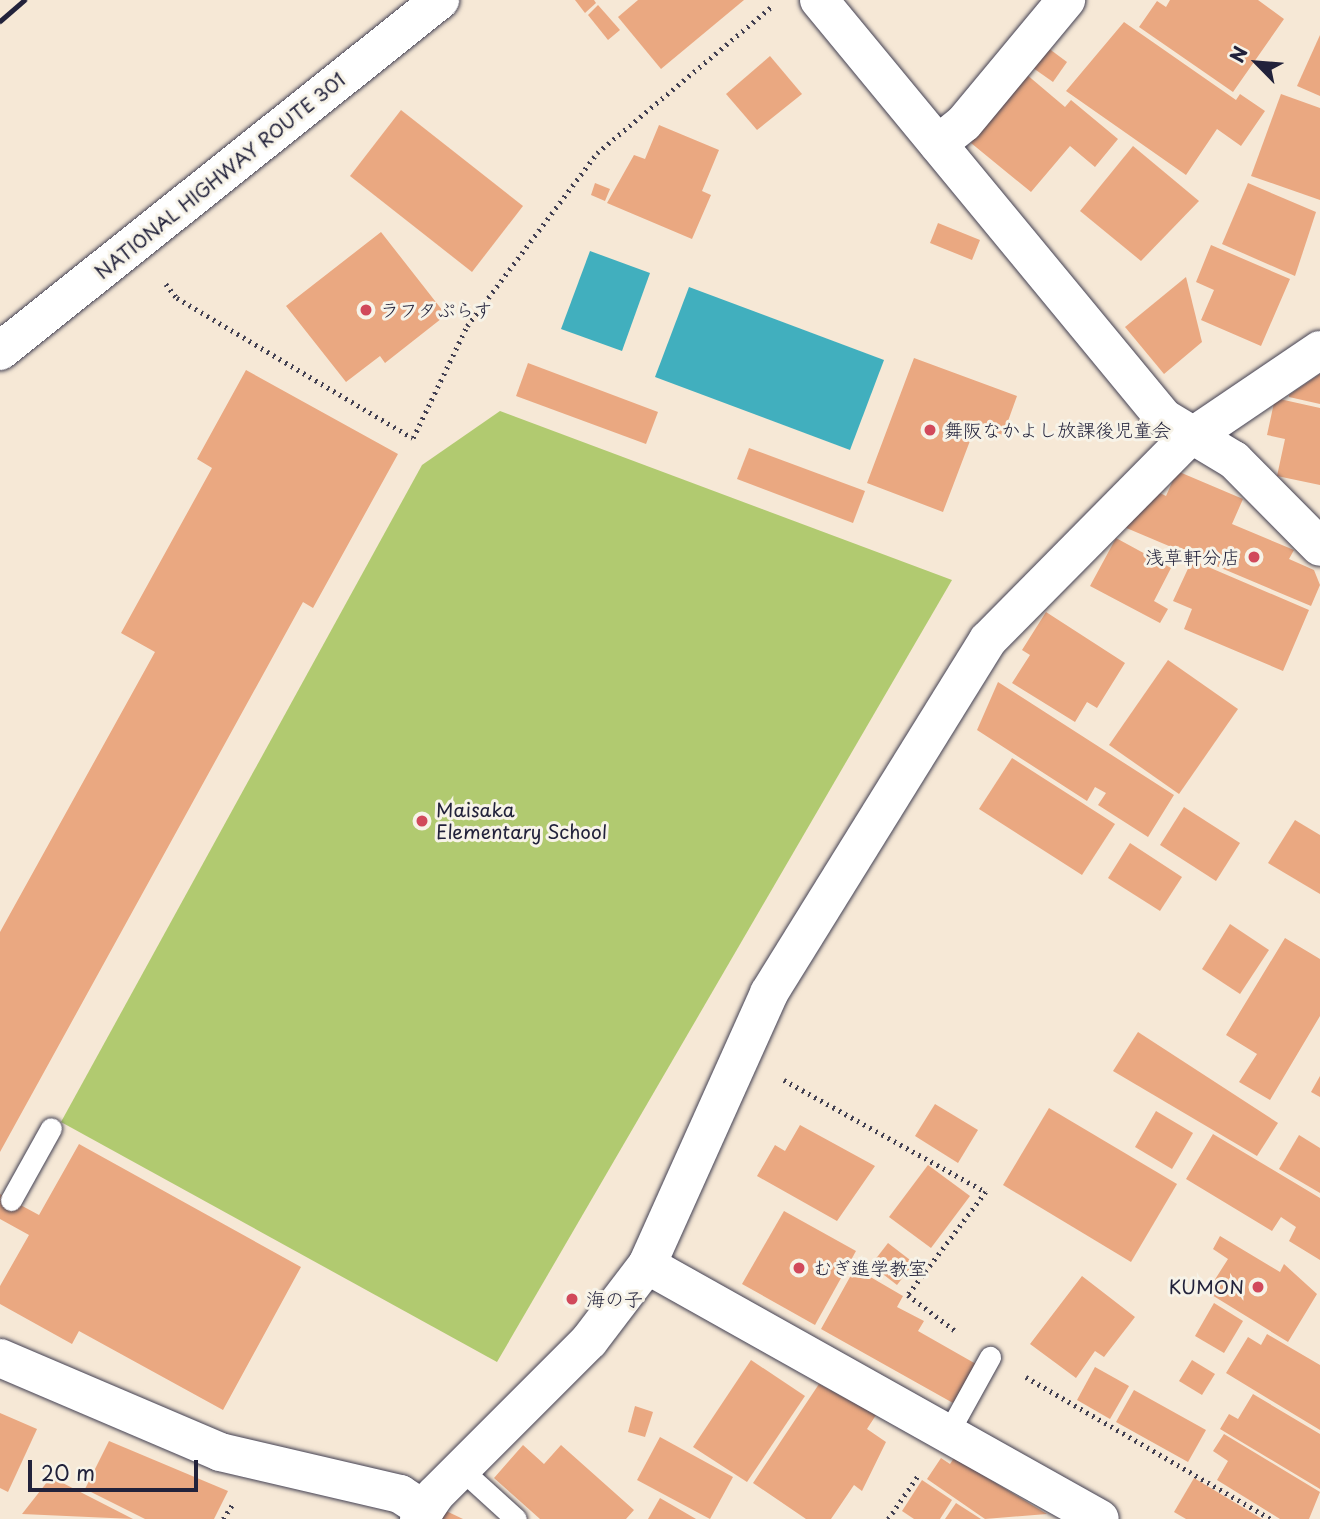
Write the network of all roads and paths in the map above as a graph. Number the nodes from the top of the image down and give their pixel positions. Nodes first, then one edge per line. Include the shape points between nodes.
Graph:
1 (440, 0) edge
2 (779, 0) edge
3 (819, 0) edge
4 (1066, 0) edge
5 (938, 144) junction
6 (166, 284) dead end
7 (1320, 349) edge
8 (0, 351) edge
9 (1194, 436) junction
10 (1320, 547) edge
11 (740, 1057) junction
12 (51, 1128) dead end
13 (11, 1200) dead end
14 (647, 1265) junction
15 (990, 1357) junction
16 (0, 1358) edge
17 (948, 1433) junction
18 (461, 1469) junction
19 (422, 1515) edge
20 (516, 1519) edge
21 (1100, 1519) edge
22 (1271, 1519) edge

1 - 8 main road, NATIONAL HIGHWAY ROUTE 301
2 - 6 path via 597,153 467,326 413,438 177,298
3 - 5 main road
4 - 5 main road via 964,123
5 - 9 main road via 1164,418
7 - 9 main road
9 - 10 main road via 1234,460
9 - 11 main road via 988,640 769,993
11 - 14 main road
11 - 15 path via 986,1192 908,1295
12 - 13 lane
14 - 17 main road
14 - 18 main road via 589,1341
15 - 17 lane
15 - 22 path
16 - 19 main road via 220,1452 400,1494
17 - 21 main road
18 - 19 main road
18 - 20 lane

